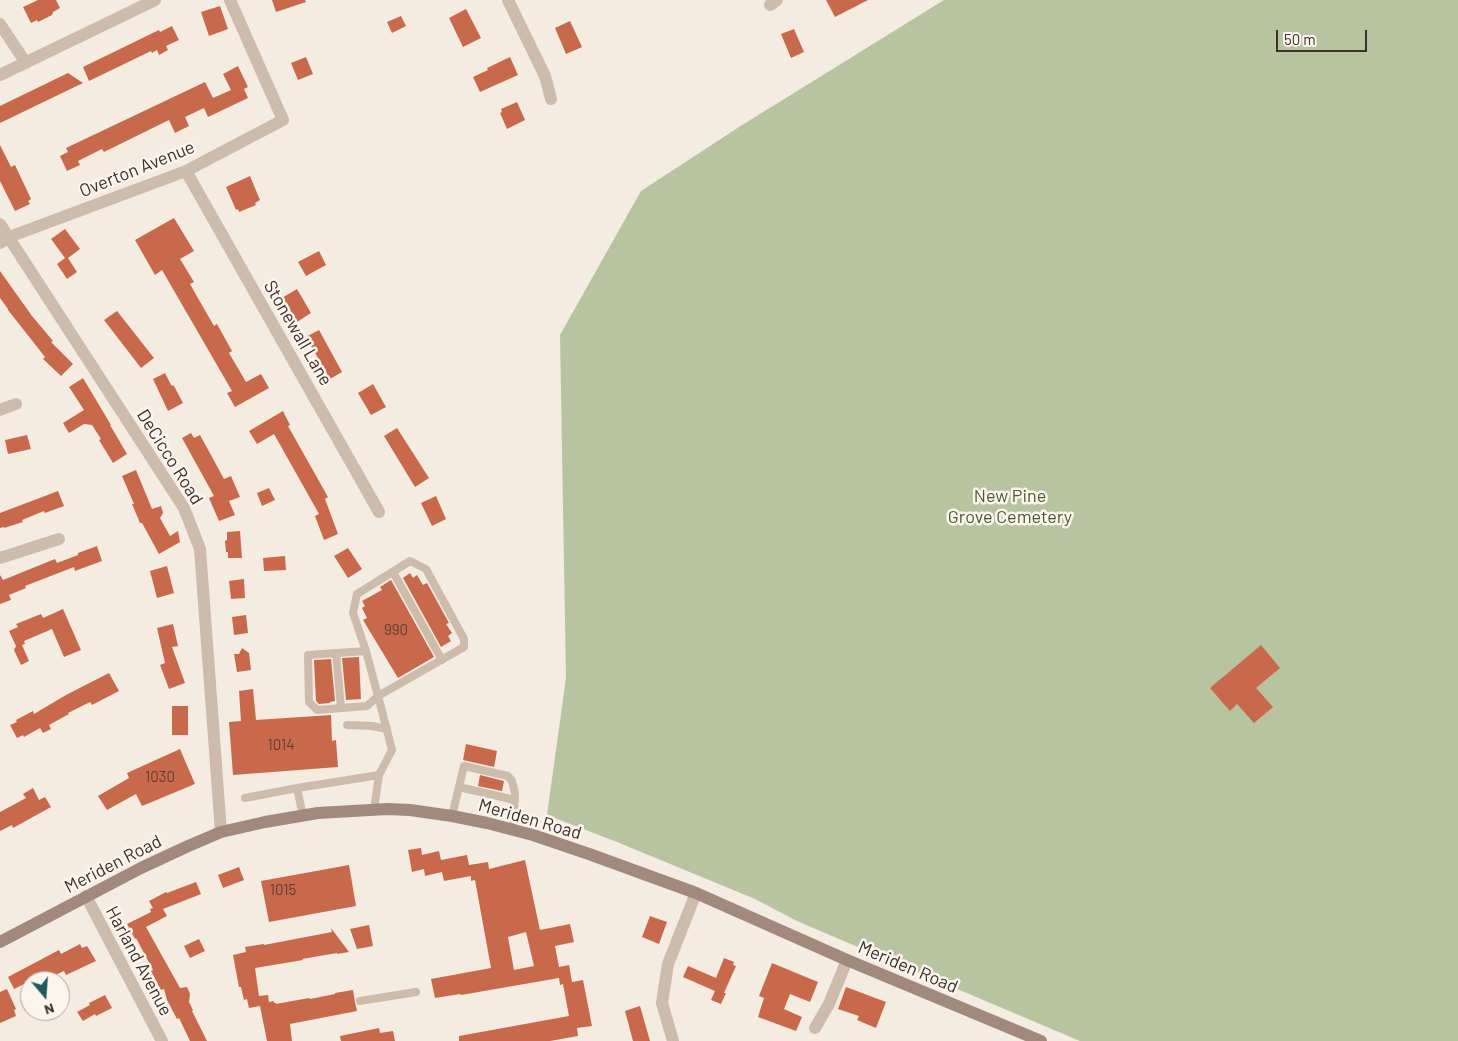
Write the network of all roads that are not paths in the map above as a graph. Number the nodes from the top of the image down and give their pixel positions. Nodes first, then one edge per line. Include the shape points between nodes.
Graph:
1 (155, 0) edge
2 (230, 0) edge
3 (508, 0) edge
4 (0, 24) edge
5 (26, 62) junction
6 (0, 76) edge
7 (550, 99) dead end
8 (186, 171) junction
9 (0, 224) edge
10 (5, 240) edge
11 (16, 404) dead end
12 (0, 410) edge
13 (379, 512) dead end
14 (59, 539) dead end
15 (0, 558) edge
16 (393, 572) junction
17 (366, 651) junction
18 (336, 653) junction
19 (442, 660) junction
20 (378, 696) junction
21 (341, 708) junction
22 (347, 725) dead end
23 (387, 729) junction
24 (379, 775) junction
25 (459, 787) junction
26 (297, 788) junction
27 (245, 798) dead end
28 (514, 800) junction
29 (374, 809) junction
30 (303, 816) junction
31 (452, 816) junction
32 (513, 830) junction
33 (221, 832) junction
34 (696, 893) junction
35 (86, 896) junction
36 (0, 942) edge
37 (847, 960) junction
38 (416, 992) dead end
39 (360, 1001) dead end
40 (815, 1028) dead end
41 (162, 1041) edge
42 (673, 1041) edge
43 (1041, 1041) edge

1 - 5 street
2 - 8 street, Overton Avenue via 283,120
3 - 7 street via 545,76
4 - 5 street
5 - 6 street
8 - 10 street, Overton Avenue
8 - 13 street, Stonewall Lane
9 - 10 street, DeCicco Road
10 - 33 street, DeCicco Road via 184,508 200,549
11 - 12 street
14 - 15 street
16 - 17 lane via 357,594 353,613
16 - 19 lane
16 - 19 lane via 410,561 426,569 464,639 464,648
17 - 18 lane
17 - 20 lane
18 - 21 lane
18 - 21 lane via 308,655 309,702 317,710
19 - 20 lane
20 - 21 lane via 367,706
20 - 23 lane
22 - 23 lane
23 - 24 lane via 392,750
24 - 26 lane
24 - 29 lane
25 - 28 lane
25 - 28 lane via 464,766 508,776 514,787
25 - 31 lane
26 - 27 lane
26 - 30 lane
28 - 32 lane
29 - 30 main road, Meriden Road
29 - 31 main road, Meriden Road
30 - 33 main road, Meriden Road
31 - 32 main road, Meriden Road
32 - 34 main road, Meriden Road
33 - 35 main road, Meriden Road
34 - 37 main road, Meriden Road
34 - 42 street via 668,964 662,1002
35 - 36 main road, Meriden Road
35 - 41 street, Harland Avenue
37 - 40 street
37 - 43 main road, Meriden Road
38 - 39 lane

